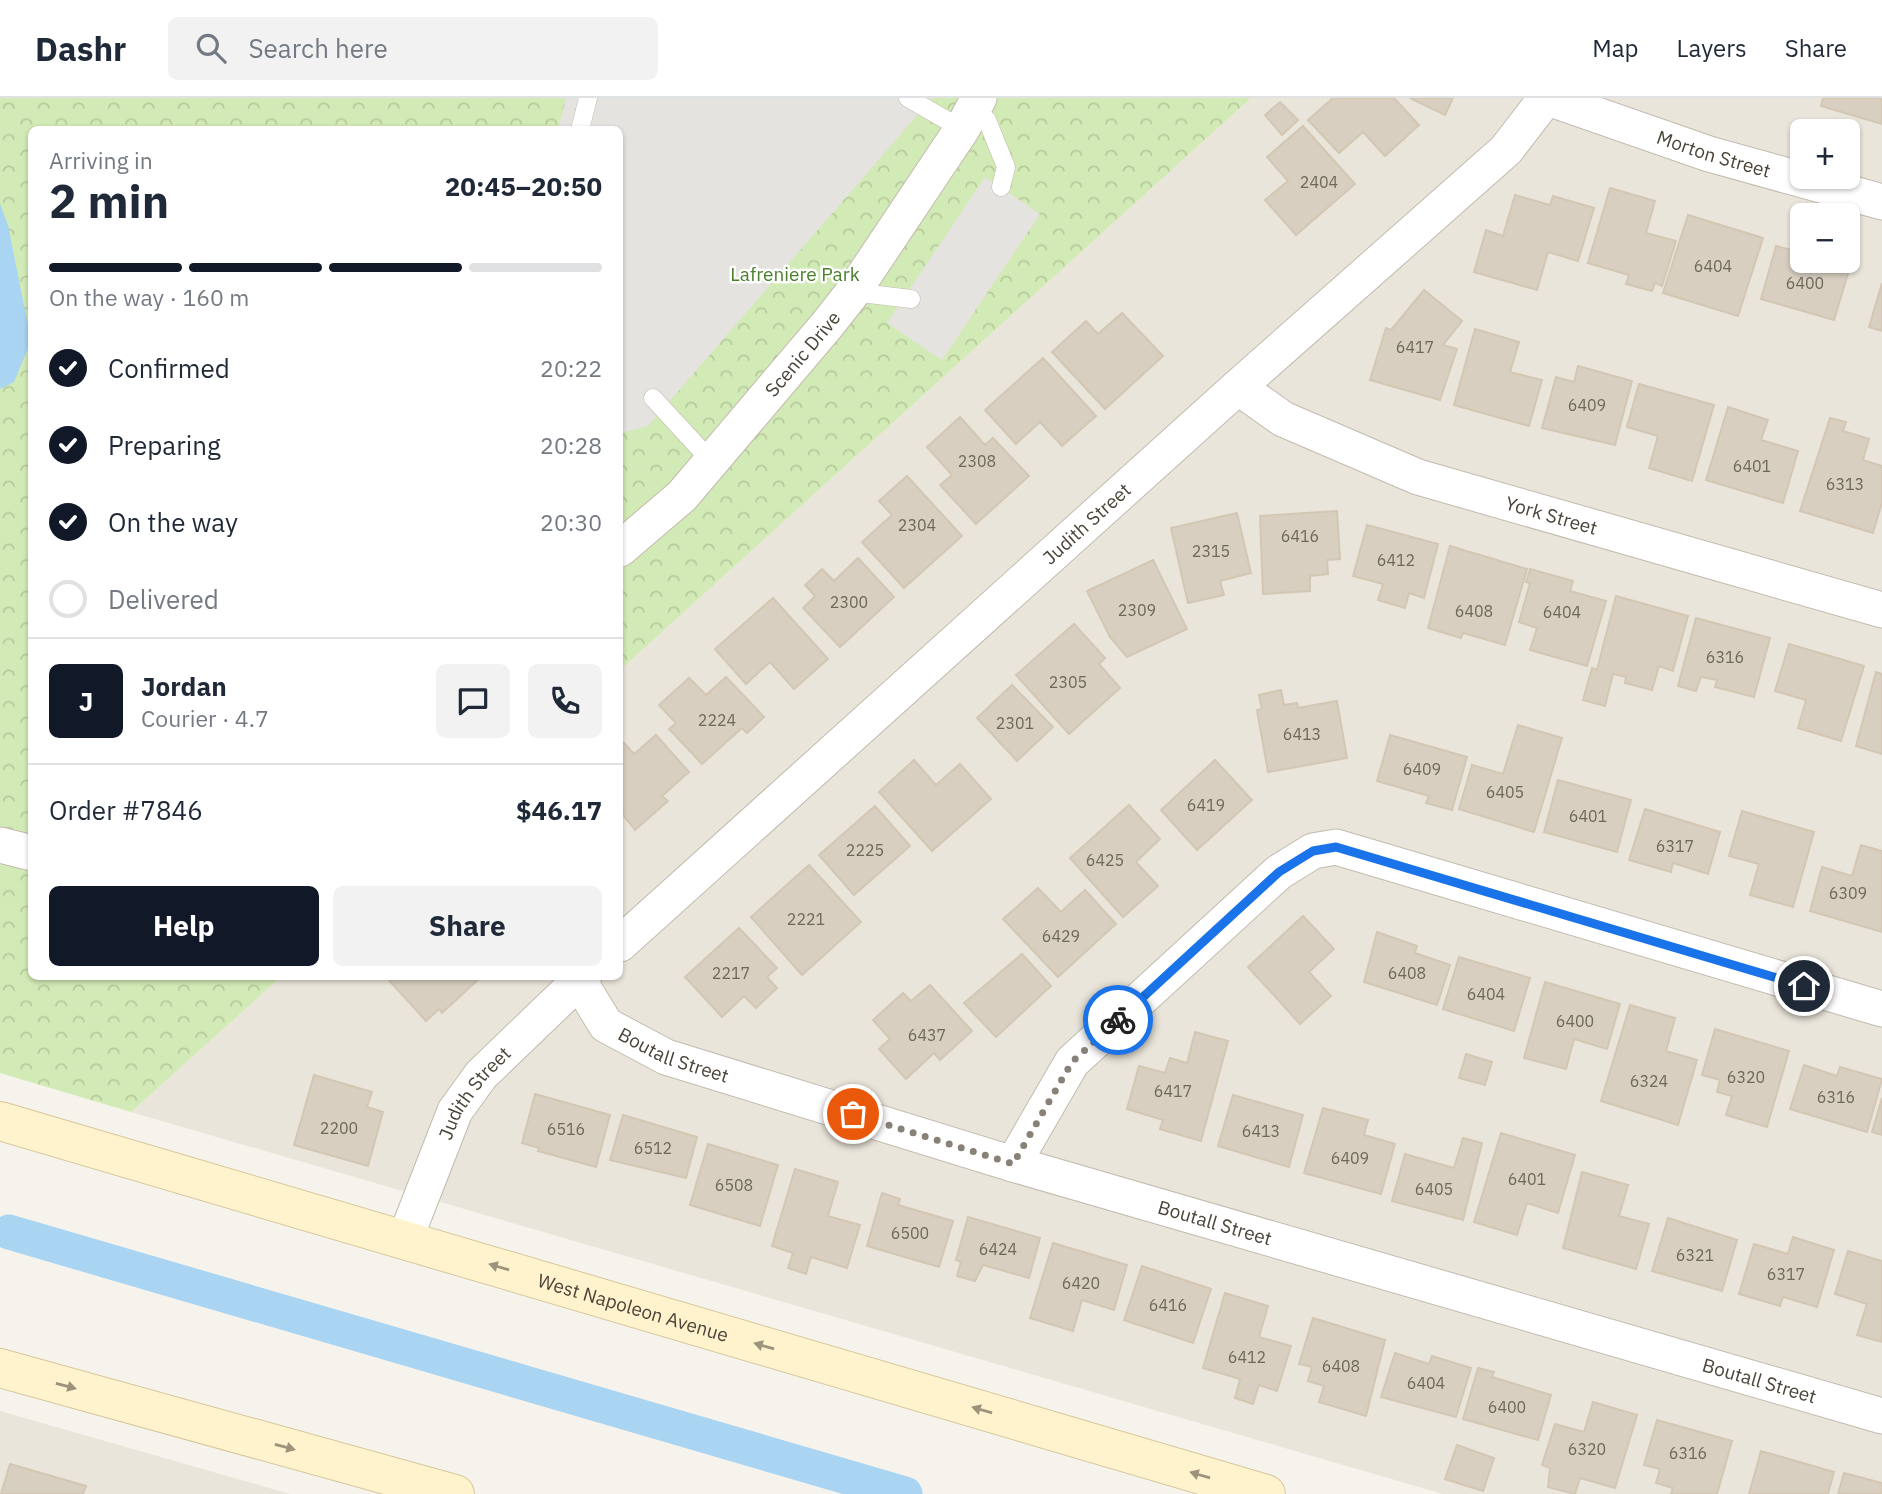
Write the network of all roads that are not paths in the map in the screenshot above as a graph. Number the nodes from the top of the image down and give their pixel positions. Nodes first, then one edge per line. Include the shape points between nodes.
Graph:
1 (588, 98) edge
2 (908, 98) edge
3 (1547, 98) edge
4 (972, 112) edge
5 (581, 126) edge
6 (1001, 187) dead end
7 (1882, 202) edge
8 (853, 292) junction
9 (911, 299) dead end
10 (1238, 387) junction
11 (653, 397) dead end
12 (711, 461) junction
13 (623, 547) edge
14 (1882, 610) edge
15 (0, 845) edge
16 (28, 852) edge
17 (623, 941) edge
18 (580, 980) edge
19 (582, 980) edge
20 (1882, 1009) edge
21 (5, 1125) edge
22 (1013, 1164) junction
23 (405, 1239) junction
24 (1, 1368) edge
25 (1882, 1416) edge
26 (455, 1494) edge
27 (1266, 1494) edge

1 - 5 lane
2 - 4 lane
3 - 7 street, Morton Street via 1709,154
3 - 10 street, Judith Street via 1506,149
4 - 6 lane via 987,120 1006,167
4 - 8 street, Scenic Drive
8 - 9 lane
8 - 12 street, Scenic Drive
10 - 14 street, York Street via 1283,419 1418,477
10 - 17 street, Judith Street
11 - 12 lane
12 - 13 street, Scenic Drive via 682,496
15 - 16 street
18 - 23 street, Judith Street via 481,1074 455,1111
19 - 22 street, Boutall Street via 607,1025 666,1056
20 - 22 street via 1336,847 1313,851 1279,872 1072,1062
21 - 23 main road, West Napoleon Avenue
22 - 25 street, Boutall Street
27 -> 23 main road, West Napoleon Avenue
24 -> 26 main road

